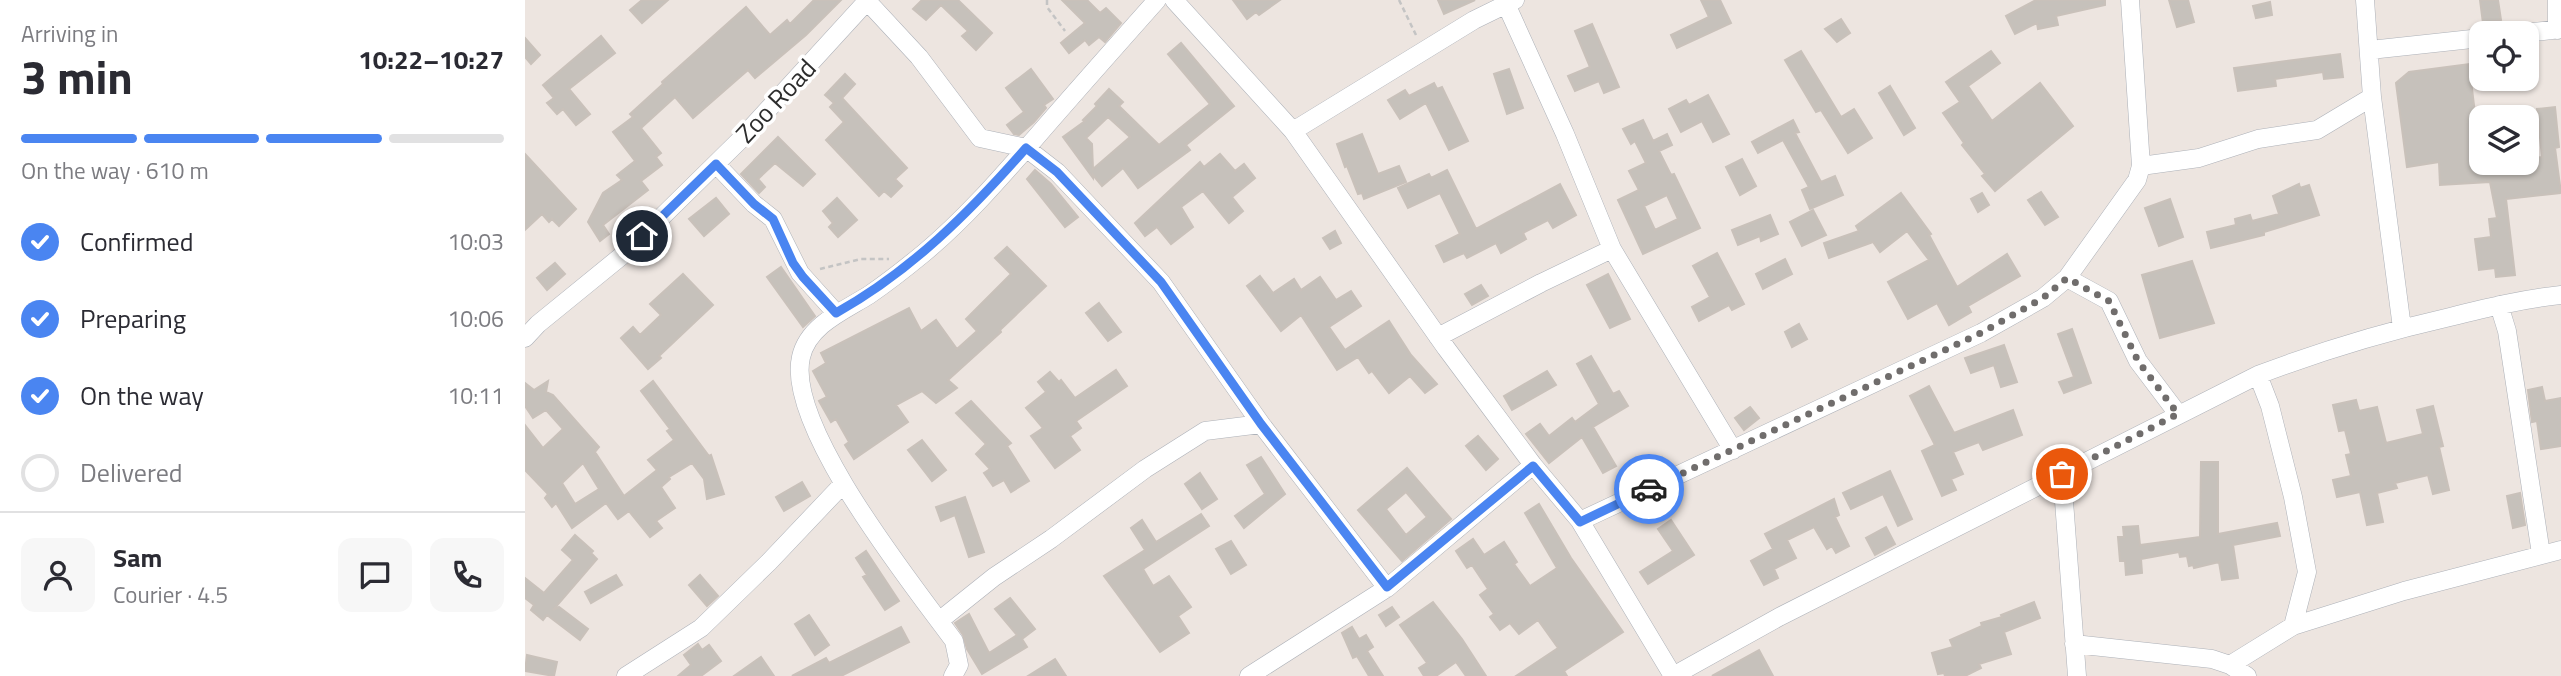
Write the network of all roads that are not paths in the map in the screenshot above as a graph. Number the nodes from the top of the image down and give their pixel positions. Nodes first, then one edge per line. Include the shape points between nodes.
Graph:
1 (867, 0) edge
2 (1157, 0) edge
3 (1174, 0) edge
4 (2130, 0) edge
5 (2365, 0) edge
6 (2557, 0) edge
7 (1511, 2) edge
8 (2559, 30) edge
9 (2539, 32) edge
10 (2469, 39) edge
11 (2371, 50) junction
12 (2372, 97) junction
13 (1293, 131) junction
14 (1026, 148) junction
15 (716, 164) junction
16 (2141, 166) junction
17 (1612, 249) junction
18 (2067, 278) junction
19 (2561, 295) edge
20 (2499, 305) junction
21 (836, 313) junction
22 (2402, 328) junction
23 (1438, 337) junction
24 (525, 338) edge
25 (2258, 375) junction
26 (2178, 414) junction
27 (1261, 424) junction
28 (1733, 450) junction
29 (1533, 466) junction
30 (2062, 474) junction
31 (843, 484) junction
32 (1580, 522) junction
33 (2561, 550) edge
34 (2541, 554) junction
35 (1387, 587) junction
36 (939, 621) junction
37 (2293, 626) junction
38 (2074, 644) junction
39 (2230, 665) junction
40 (626, 676) edge
41 (953, 676) edge
42 (1249, 676) edge
43 (1673, 676) edge
44 (2077, 676) edge
45 (2247, 676) edge

1 - 14 street via 919,57 980,138
1 - 15 street, Zoo Road
2 - 14 street
3 - 13 street
4 - 16 street
5 - 11 street
6 - 8 street
7 - 13 street
7 - 17 street
8 - 9 street
10 - 11 street
11 - 12 street
12 - 16 street via 2317,130 2258,139 2199,158
12 - 22 street
13 - 23 street
14 - 21 street via 925,252 870,294
14 - 27 street via 1057,172 1161,282
15 - 21 street via 773,219 800,273
15 - 24 street, Zoo Road via 624,254
16 - 18 street via 2137,180
17 - 23 street
17 - 28 street
18 - 26 street via 2109,301 2138,361
18 - 28 street via 2043,298 1981,333
19 - 20 street
20 - 22 street
20 - 34 street via 2507,331
21 - 31 street via 811,336 801,356 800,374 813,422
22 - 25 street via 2320,351
23 - 29 street
25 - 26 street
25 - 37 street via 2293,497 2307,572
26 - 30 street
27 - 35 street
27 - 36 street via 1205,431 1145,468
28 - 32 street
29 - 32 street
29 - 35 street
30 - 38 street
30 - 43 street via 1779,617
31 - 36 street
31 - 40 street via 701,628
32 - 43 street
33 - 34 street
34 - 37 street
35 - 42 street
36 - 41 street via 954,641 958,665
37 - 39 street
38 - 39 street via 2212,659
38 - 44 street
39 - 45 street

